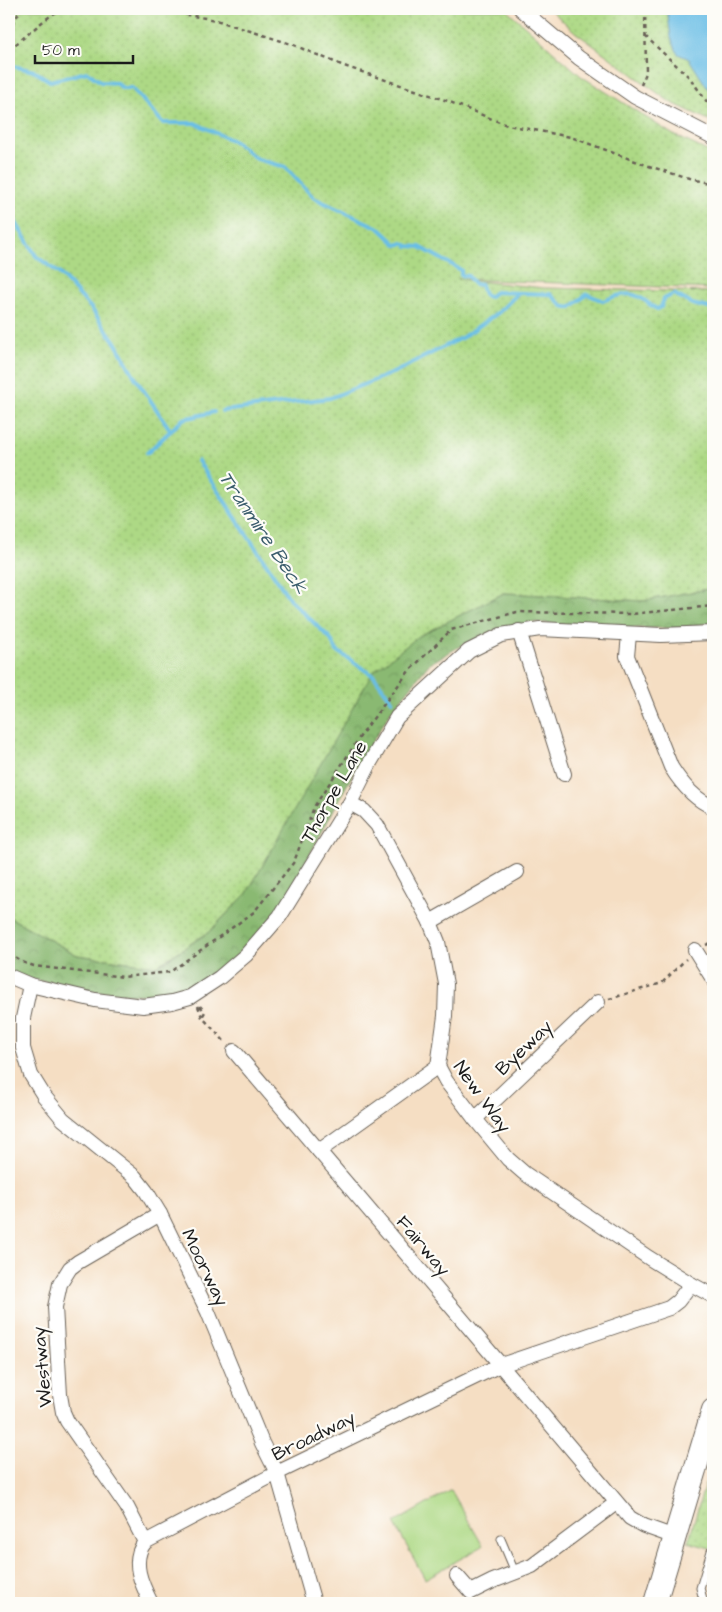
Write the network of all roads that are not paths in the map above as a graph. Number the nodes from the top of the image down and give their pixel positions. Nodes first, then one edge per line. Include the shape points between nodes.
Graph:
1 (521, 9) edge
2 (713, 137) edge
3 (519, 631) junction
4 (713, 633) edge
5 (630, 634) junction
6 (564, 774) dead end
7 (350, 803) junction
8 (713, 807) edge
9 (517, 872) dead end
10 (430, 922) junction
11 (695, 950) road end
12 (9, 976) edge
13 (713, 978) edge
14 (30, 985) junction
15 (598, 1002) road end
16 (234, 1051) road end
17 (438, 1066) junction
18 (475, 1119) junction
19 (319, 1152) junction
20 (160, 1214) junction
21 (690, 1284) junction
22 (713, 1296) edge
23 (501, 1365) junction
24 (713, 1410) edge
25 (277, 1473) junction
26 (616, 1503) junction
27 (676, 1537) junction
28 (501, 1539) dead end
29 (145, 1542) junction
30 (711, 1551) dead end
31 (515, 1572) junction
32 (457, 1576) dead end
33 (151, 1603) edge
34 (314, 1603) edge
35 (655, 1603) edge
36 (704, 1603) edge

1 - 2 street via 579,58 635,97
3 - 5 street, Thorpe Lane via 540,629
3 - 6 street
3 - 7 street, Thorpe Lane via 501,634 469,651 397,717
4 - 5 street, Thorpe Lane
5 - 8 street via 627,656 671,767 694,795
7 - 10 street, New Way via 364,811 377,825
7 - 14 street, Thorpe Lane via 280,916 246,955 190,997 143,1006 94,1000
9 - 10 street
10 - 17 street, New Way via 438,942 446,984
11 - 13 street
12 - 14 street, Thorpe Lane
14 - 20 street, Moorway via 23,1018 23,1048 31,1075 63,1119 135,1177
15 - 18 street, Byeway
16 - 19 street, Fairway
17 - 18 street, New Way
17 - 19 street
18 - 21 street, New Way via 524,1173
19 - 23 street, Fairway
20 - 25 street, Moorway via 208,1312
20 - 29 street, Westway via 70,1268 60,1284 55,1307 63,1412 127,1507
21 - 22 street, New Way
21 - 23 street, Broadway via 669,1308
23 - 25 street, Broadway
23 - 26 street, Fairway
24 - 27 main road
25 - 29 street, Broadway
25 - 34 street, Moorway
26 - 27 street, Fairway via 630,1518 644,1526
26 - 31 street via 532,1566
27 - 35 main road
28 - 31 lane
29 - 33 street via 138,1566
30 - 36 lane via 700,1588
31 - 32 street via 471,1592

